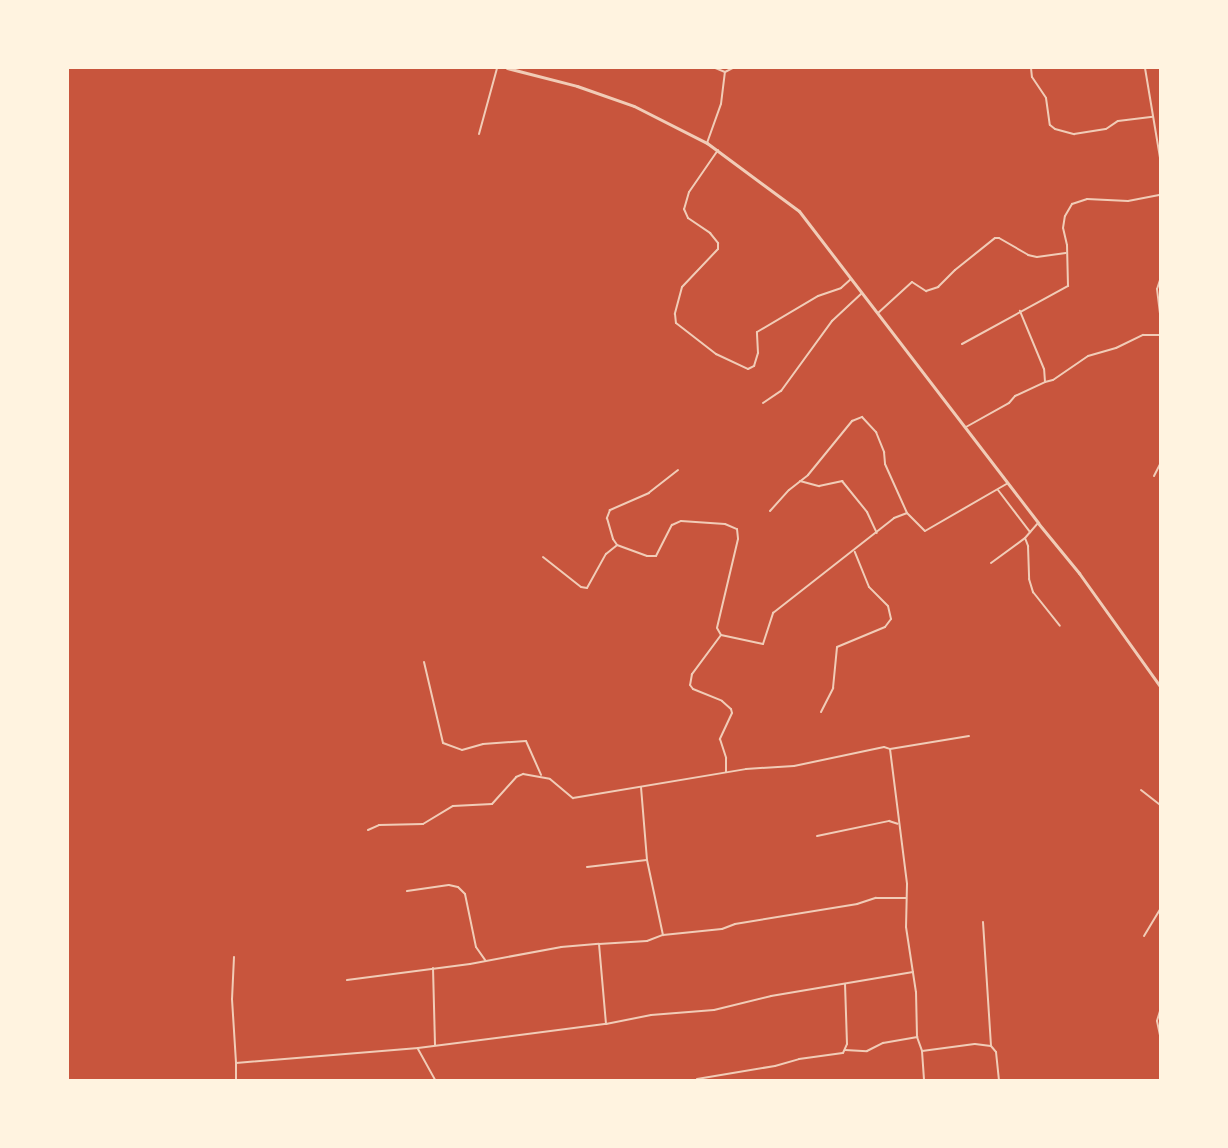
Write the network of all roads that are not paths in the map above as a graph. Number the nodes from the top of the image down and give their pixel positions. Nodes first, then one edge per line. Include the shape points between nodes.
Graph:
1 (497, 68) edge
2 (507, 68) edge
3 (715, 68) edge
4 (733, 68) edge
5 (1031, 68) edge
6 (1146, 68) edge
7 (725, 72) junction
8 (1153, 117) junction
9 (479, 134) dead end
10 (707, 143) junction
11 (718, 150) junction
12 (1161, 158) edge
13 (1161, 195) edge
14 (1066, 253) junction
15 (851, 279) junction
16 (1161, 280) edge
17 (862, 293) junction
18 (1020, 311) junction
19 (878, 313) junction
20 (1161, 315) edge
21 (1161, 334) edge
22 (962, 344) dead end
23 (1045, 382) junction
24 (763, 403) dead end
25 (964, 428) junction
26 (1161, 464) edge
27 (678, 470) dead end
28 (1154, 476) dead end
29 (800, 482) junction
30 (1008, 483) junction
31 (998, 490) junction
32 (771, 511) dead end
33 (907, 513) junction
34 (1038, 523) junction
35 (1030, 532) junction
36 (877, 533) junction
37 (1025, 538) junction
38 (617, 545) junction
39 (855, 552) junction
40 (543, 557) dead end
41 (991, 564) dead end
42 (1060, 626) dead end
43 (721, 635) junction
44 (424, 662) dead end
45 (1161, 686) edge
46 (821, 712) dead end
47 (969, 736) dead end
48 (890, 749) junction
49 (726, 773) junction
50 (541, 775) junction
51 (641, 786) junction
52 (1141, 790) dead end
53 (1161, 805) edge
54 (898, 824) junction
55 (368, 830) dead end
56 (817, 836) dead end
57 (647, 860) junction
58 (587, 867) dead end
59 (407, 891) dead end
60 (906, 898) junction
61 (1161, 909) edge
62 (983, 922) dead end
63 (663, 935) junction
64 (1144, 936) dead end
65 (599, 944) junction
66 (234, 957) dead end
67 (485, 960) junction
68 (433, 968) junction
69 (913, 972) junction
70 (347, 980) dead end
71 (845, 984) junction
72 (1161, 1011) edge
73 (606, 1024) junction
74 (1161, 1035) edge
75 (917, 1037) junction
76 (435, 1045) junction
77 (991, 1046) junction
78 (418, 1048) junction
79 (845, 1050) junction
80 (922, 1052) junction
81 (236, 1063) junction
82 (697, 1079) edge
83 (236, 1080) edge
84 (435, 1080) edge
85 (924, 1080) edge
86 (999, 1080) edge

1 - 9 street
2 - 10 street via 634,106
3 - 7 street
4 - 7 street
5 - 8 street via 1032,77 1046,98 1050,125 1055,129 1074,134
6 - 8 street
7 - 10 street via 721,104
8 - 12 street
10 - 11 street
11 - 15 street via 799,211
11 - 15 street via 689,192 684,209 688,218 710,232 718,249 682,287 676,323 716,354 748,369 754,366 758,353 757,332
13 - 14 street via 1128,201 1075,202 1065,216
14 - 18 street via 1068,286
14 - 19 street via 1037,257 995,238 938,287 926,291 912,282
15 - 17 street
16 - 20 street via 1157,289
17 - 19 street
17 - 24 street via 832,321 781,391
18 - 22 street
18 - 23 street via 1044,369
19 - 25 street
21 - 23 street via 1143,335 1088,356
23 - 25 street
25 - 30 street
26 - 28 street
27 - 38 street via 649,493 610,510 607,518
29 - 32 street
29 - 33 street via 852,421 862,417 876,432 885,464
29 - 36 street via 819,486 842,481 867,512
30 - 31 street
30 - 34 street
31 - 33 street via 925,531
31 - 35 street
33 - 36 street via 894,518
34 - 35 street
34 - 45 street
35 - 37 street
36 - 39 street
37 - 41 street
37 - 42 street via 1034,592
38 - 40 street via 606,554 587,588
38 - 43 street via 656,556 672,525 681,521 725,524 737,529 738,539 717,619
39 - 43 street via 773,613 763,644
39 - 46 street via 869,587 888,606 891,619 885,627 837,647 833,688
43 - 49 street via 692,674 690,685 731,709 720,739
44 - 50 street via 443,743 462,750 483,744 526,741
47 - 48 street
48 - 49 street
48 - 54 street
49 - 51 street
50 - 51 street via 573,798
50 - 55 street via 516,777 492,804 453,806 423,824 379,825
51 - 57 street
52 - 53 street
54 - 56 street via 889,821
54 - 60 street
57 - 58 street
57 - 63 street
59 - 67 street via 458,887 465,894 476,947
60 - 63 street via 876,898 722,929
60 - 69 street
61 - 64 street
62 - 77 street
63 - 65 street via 647,941
65 - 67 street
65 - 73 street
66 - 81 street
67 - 68 street
68 - 70 street
68 - 76 street
69 - 71 street
69 - 75 street
71 - 73 street via 771,996 718,1010 651,1015
71 - 79 street
72 - 74 street via 1157,1022
73 - 76 street
75 - 79 street via 884,1043 867,1051
75 - 80 street
76 - 78 street
77 - 80 street via 975,1044
77 - 86 street via 996,1052
78 - 81 street
78 - 84 street
79 - 82 street
80 - 85 street
81 - 83 street

